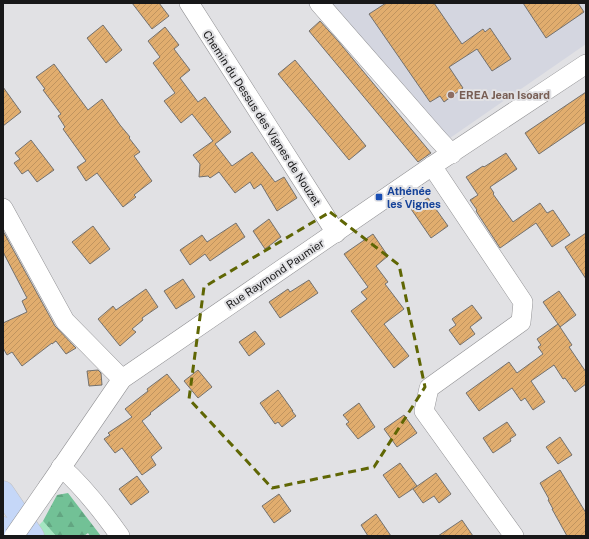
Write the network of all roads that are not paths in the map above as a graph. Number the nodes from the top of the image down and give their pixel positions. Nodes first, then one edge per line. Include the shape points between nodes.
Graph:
1 (189, 3) edge
2 (319, 3) edge
3 (586, 64) edge
4 (452, 154) junction
5 (432, 166) junction
6 (3, 208) edge
7 (336, 233) junction
8 (122, 379) junction
9 (61, 467) junction
10 (3, 492) edge
11 (3, 528) edge
12 (9, 536) edge
13 (14, 536) edge
14 (33, 536) edge
15 (120, 536) edge
16 (514, 536) edge

1 - 7 street, Chemin du Dessus des Vignes de Nouzet
2 - 4 street
3 - 4 street, Rue Raymond Paumier
4 - 5 street, Rue Raymond Paumier
5 - 7 street, Rue Raymond Paumier
5 - 16 street via 523,302 521,322 429,388 424,411
6 - 8 street via 65,320
7 - 8 street, Rue Raymond Paumier
8 - 9 street, Rue Raymond Paumier
9 - 13 street, Rue Raymond Paumier, bridge
9 - 15 street via 105,514
10 - 14 main road
11 - 12 main road

